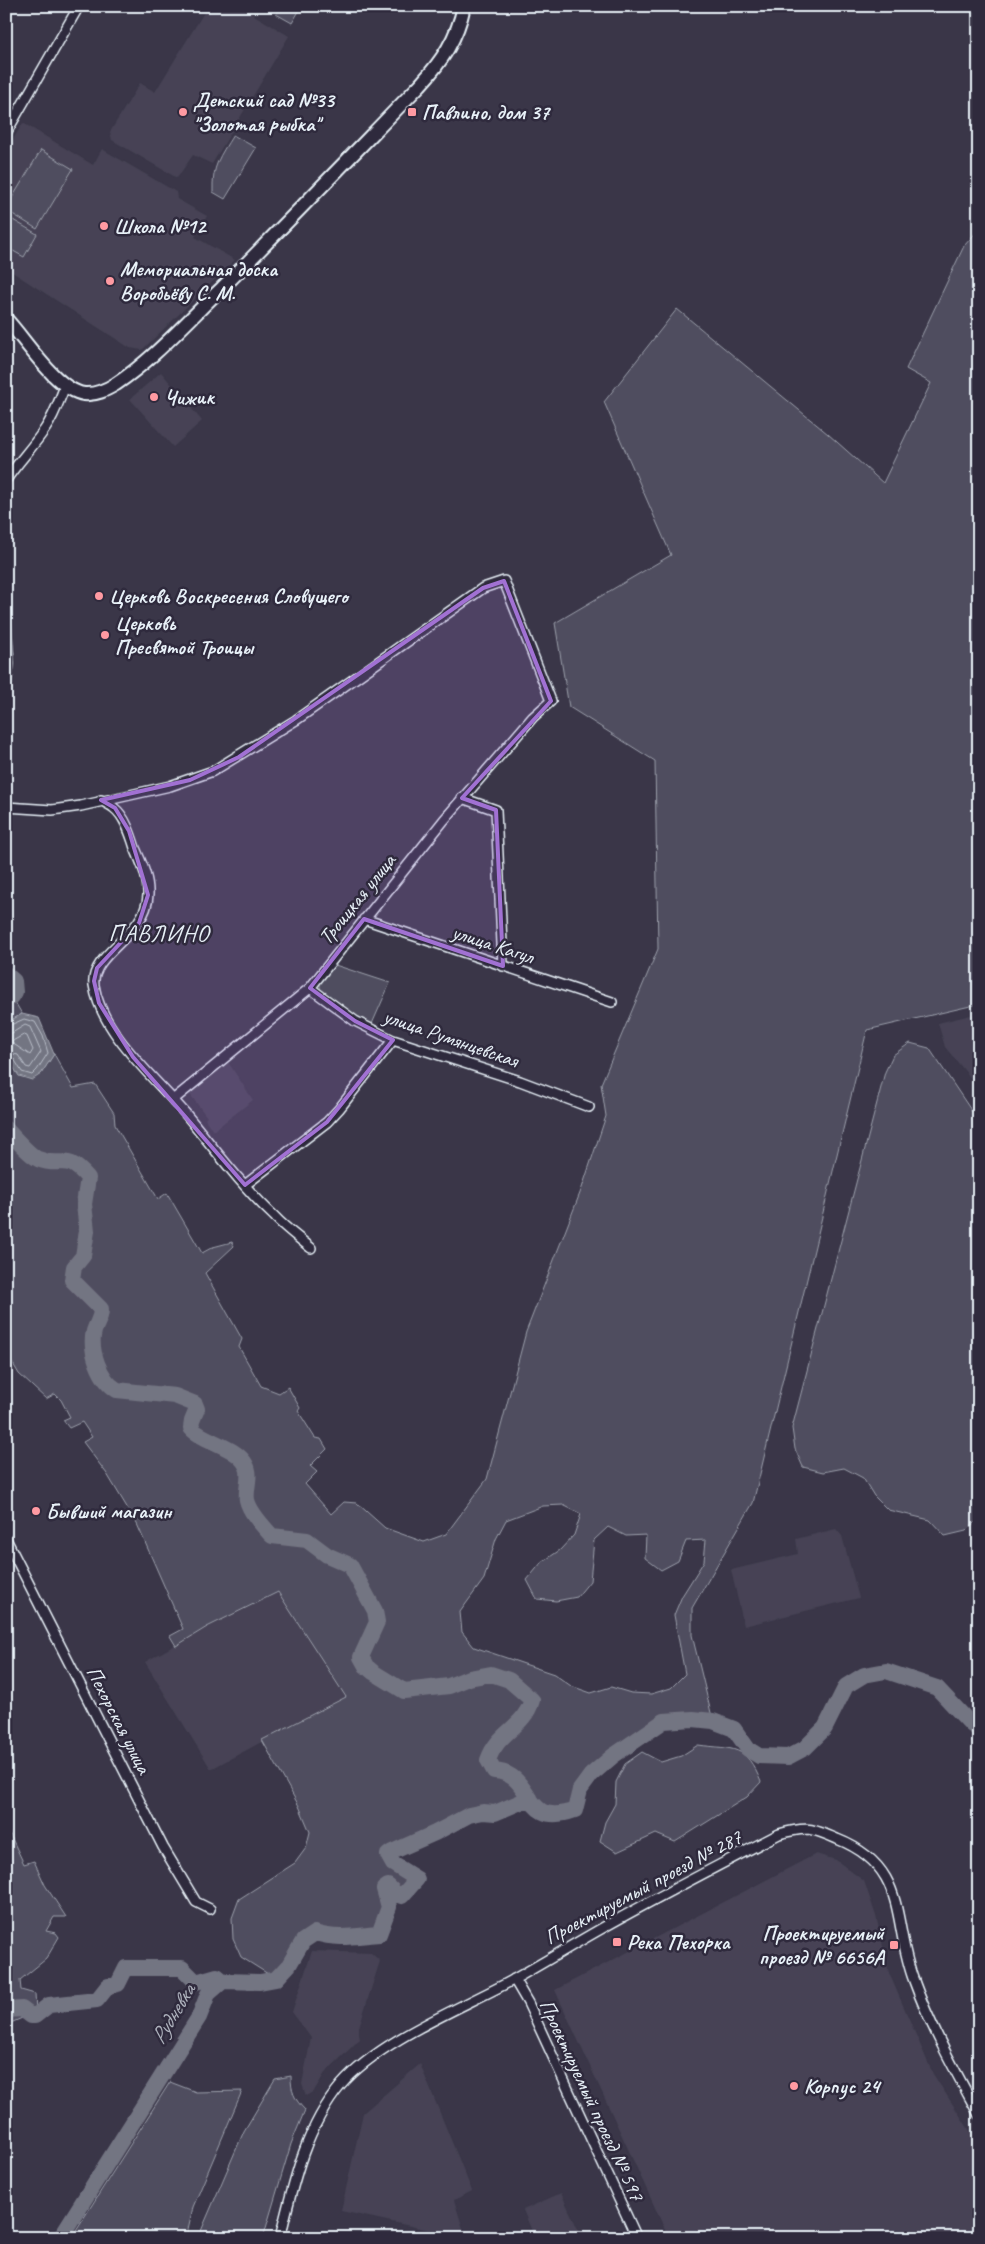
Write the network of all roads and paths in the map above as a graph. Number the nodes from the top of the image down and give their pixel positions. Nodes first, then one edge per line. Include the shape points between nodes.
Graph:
1 (80, 6) edge
2 (464, 6) edge
3 (6, 133) edge
4 (6, 320) edge
5 (65, 386) junction
6 (6, 480) edge
7 (6, 623) edge
8 (6, 685) edge
9 (462, 798) junction
10 (101, 800) junction
11 (6, 807) edge
12 (364, 919) junction
13 (503, 966) junction
14 (310, 988) junction
15 (612, 1002) dead end
16 (393, 1040) junction
17 (173, 1100) junction
18 (589, 1107) dead end
19 (245, 1185) junction
20 (311, 1248) dead end
21 (6, 1539) edge
22 (210, 1909) dead end
23 (514, 1979) junction
24 (979, 2116) edge
25 (280, 2238) edge
26 (637, 2238) edge

1 - 3 street
2 - 5 main road via 455,36 436,68 282,228 170,337 132,372 106,390 86,394
4 - 5 main road
5 - 6 street via 45,430
7 - 8 street via 9,664
9 - 10 street, Троицкая улица via 551,700 504,581 491,584 239,757 190,780
9 - 12 street, Троицкая улица
9 - 13 street via 496,810
10 - 11 street via 52,810
10 - 17 street via 115,808 129,830 145,873 148,895 146,910 139,923 98,968 95,988 111,1026 132,1057
12 - 13 street, улица Кагул
12 - 14 street, Троицкая улица
13 - 15 street, улица Кагул
14 - 16 street, улица Румянцевская via 356,1020
14 - 17 street, Троицкая улица
16 - 18 street, улица Румянцевская via 504,1075
16 - 19 street via 327,1122
17 - 19 street
19 - 20 street via 273,1216
21 - 22 street, Пехорская улица via 162,1846 196,1902
23 - 24 street, Проектируемый проезд № 287 via 656,1898 779,1834 811,1828 862,1851 888,1878 914,1981
23 - 25 street, Проектируемый проезд № 287 via 410,2034 360,2067 342,2084 326,2105 304,2148
23 - 26 street, Проектируемый проезд № 597

